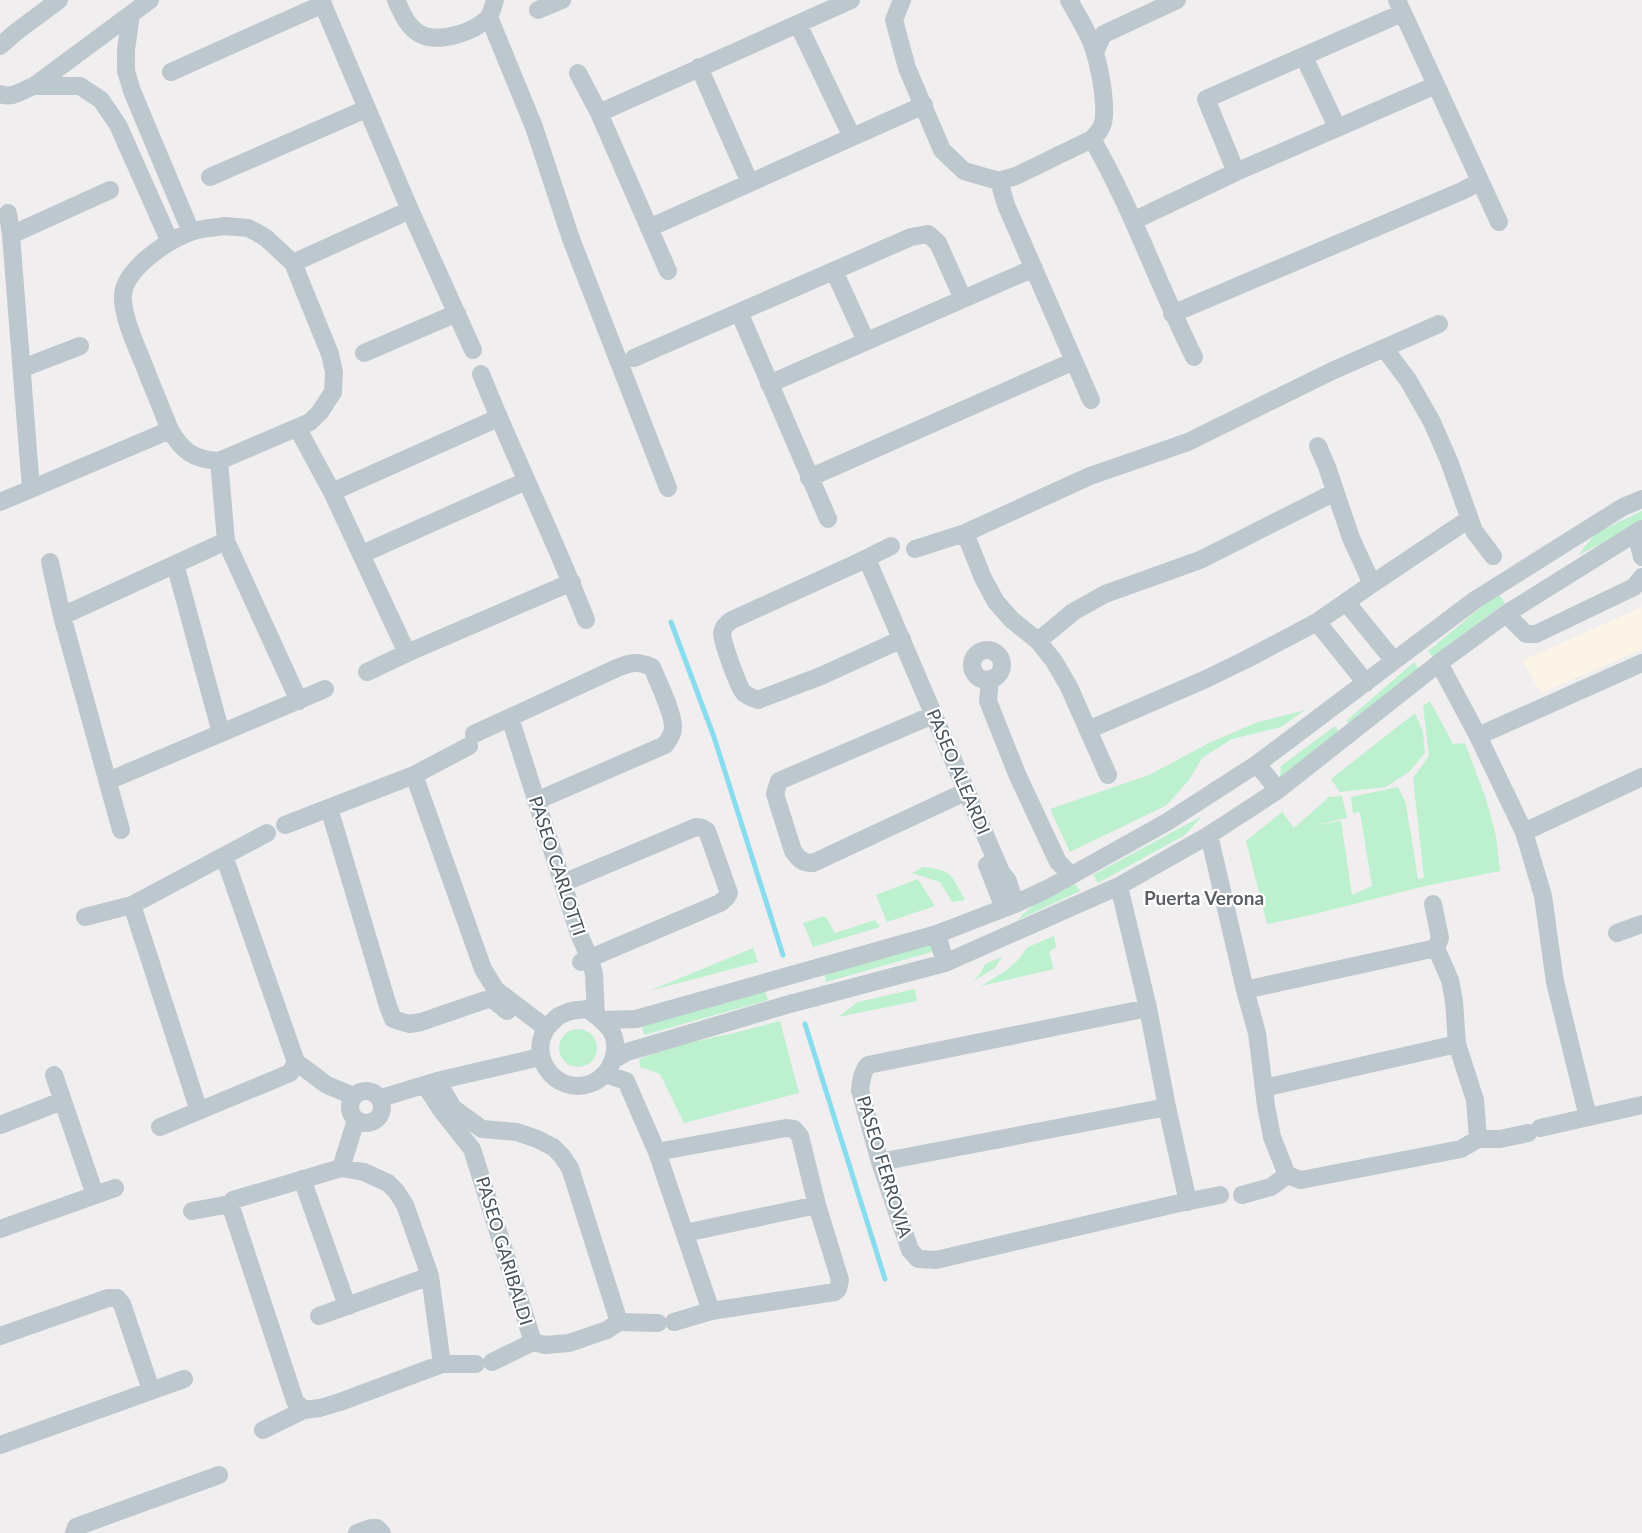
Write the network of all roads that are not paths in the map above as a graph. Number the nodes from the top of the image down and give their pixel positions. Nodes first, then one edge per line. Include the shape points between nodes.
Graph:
1 (59, 0) edge
2 (150, 0) edge
3 (396, 0) edge
4 (495, 0) edge
5 (562, 0) edge
6 (851, 0) edge
7 (902, 0) edge
8 (1069, 0) edge
9 (1177, 0) edge
10 (322, 2) edge
11 (1150, 5) edge
12 (1400, 6) edge
13 (538, 10) dead end
14 (131, 14) junction
15 (489, 17) junction
16 (798, 24) junction
17 (1084, 27) junction
18 (0, 46) edge
19 (1095, 52) junction
20 (1304, 57) junction
21 (699, 68) junction
22 (171, 72) dead end
23 (578, 72) dead end
24 (1436, 85) junction
25 (34, 86) junction
26 (0, 94) edge
27 (924, 105) junction
28 (366, 109) junction
29 (599, 113) junction
30 (1337, 127) junction
31 (852, 137) junction
32 (1092, 139) junction
33 (1236, 172) junction
34 (210, 177) dead end
35 (999, 181) junction
36 (1480, 182) junction
37 (750, 183) junction
38 (110, 190) dead end
39 (410, 210) junction
40 (8, 213) dead end
41 (1133, 221) junction
42 (1499, 222) dead end
43 (649, 228) junction
44 (191, 232) junction
45 (11, 236) junction
46 (170, 242) junction
47 (293, 264) junction
48 (1034, 268) junction
49 (668, 271) dead end
50 (834, 271) junction
51 (963, 299) junction
52 (739, 312) junction
53 (457, 313) junction
54 (1172, 314) junction
55 (1440, 324) dead end
56 (866, 341) junction
57 (80, 346) dead end
58 (1384, 348) junction
59 (473, 350) dead end
60 (364, 353) dead end
61 (1194, 357) dead end
62 (634, 358) dead end
63 (1074, 361) junction
64 (22, 368) junction
65 (481, 374) dead end
66 (769, 384) junction
67 (1091, 400) dead end
68 (498, 418) junction
69 (298, 429) junction
70 (170, 430) junction
71 (1318, 446) dead end
72 (219, 461) junction
73 (809, 478) junction
74 (526, 481) junction
75 (668, 488) dead end
76 (31, 489) junction
77 (332, 492) junction
78 (1334, 492) junction
79 (1642, 498) edge
80 (0, 502) edge
81 (828, 519) dead end
82 (1469, 519) junction
83 (1639, 531) edge
84 (965, 533) junction
85 (226, 541) junction
86 (891, 546) dead end
87 (916, 550) dead end
88 (362, 554) junction
89 (1492, 556) dead end
90 (1642, 557) edge
91 (50, 562) dead end
92 (861, 562) junction
93 (175, 564) junction
94 (1642, 577) edge
95 (572, 582) junction
96 (1502, 583) junction
97 (1372, 584) junction
98 (1346, 602) junction
99 (1513, 609) junction
100 (62, 616) junction
101 (586, 620) dead end
102 (1317, 622) junction
103 (897, 641) junction
104 (1038, 641) junction
105 (407, 653) junction
106 (1394, 661) junction
107 (1439, 662) junction
108 (1642, 663) edge
109 (367, 672) dead end
110 (990, 680) dead end
111 (1366, 683) junction
112 (325, 689) dead end
113 (299, 701) junction
114 (928, 716) junction
115 (510, 718) junction
116 (1088, 730) junction
117 (221, 733) junction
118 (1478, 736) junction
119 (1257, 764) junction
120 (1108, 774) dead end
121 (414, 775) junction
122 (1641, 781) edge
123 (108, 782) junction
124 (1278, 790) junction
125 (962, 793) junction
126 (536, 801) junction
127 (329, 808) junction
128 (285, 825) dead end
129 (120, 830) dead end
130 (1524, 832) junction
131 (267, 833) dead end
132 (1209, 835) junction
133 (224, 856) junction
134 (1071, 876) junction
135 (563, 883) junction
136 (1119, 886) junction
137 (1433, 904) dead end
138 (132, 905) junction
139 (1010, 906) junction
140 (85, 918) dead end
141 (1642, 924) edge
142 (1617, 933) dead end
143 (937, 934) junction
144 (1436, 948) junction
145 (586, 961) junction
146 (945, 963) junction
147 (1245, 990) junction
148 (493, 994) junction
149 (1148, 1008) junction
150 (595, 1015) junction
151 (544, 1033) junction
152 (1456, 1044) junction
153 (540, 1057) junction
154 (614, 1058) junction
155 (296, 1062) junction
156 (605, 1074) junction
157 (54, 1076) dead end
158 (431, 1083) junction
159 (1264, 1088) junction
160 (353, 1096) junction
161 (381, 1098) junction
162 (62, 1101) junction
163 (1642, 1105) edge
164 (1167, 1106) junction
165 (199, 1111) junction
166 (1588, 1118) junction
167 (362, 1122) junction
168 (0, 1125) edge
169 (160, 1127) dead end
170 (482, 1129) junction
171 (1478, 1139) junction
172 (472, 1149) junction
173 (657, 1152) junction
174 (880, 1162) junction
175 (347, 1169) junction
176 (1287, 1175) junction
177 (302, 1179) junction
178 (115, 1188) dead end
179 (94, 1195) junction
180 (1242, 1195) dead end
181 (1220, 1196) dead end
182 (1188, 1202) junction
183 (230, 1204) junction
184 (817, 1205) junction
185 (192, 1211) dead end
186 (0, 1229) edge
187 (685, 1233) junction
188 (430, 1276) junction
189 (348, 1306) junction
190 (711, 1312) junction
191 (318, 1316) dead end
192 (619, 1322) junction
193 (0, 1336) edge
194 (533, 1342) junction
195 (442, 1364) junction
196 (184, 1378) dead end
197 (152, 1390) junction
198 (304, 1410) junction
199 (263, 1430) dead end
200 (0, 1445) edge
201 (219, 1475) dead end
202 (74, 1533) edge
203 (357, 1533) edge
204 (382, 1533) edge

1 - 18 street
2 - 14 street
3 - 15 street via 405,20 422,35 443,38 471,31
4 - 15 street
5 - 13 street
6 - 16 street
7 - 27 street via 894,20 907,68
8 - 17 street
9 - 11 street
10 - 22 street
10 - 28 street
11 - 17 street via 1104,27
11 - 19 street via 1104,34
12 - 20 street
12 - 24 street
14 - 25 street
14 - 44 street via 126,71
15 - 75 street via 534,127 571,239
16 - 21 street
16 - 31 street
17 - 19 street
19 - 32 street via 1104,108 1103,122
20 - 30 street
20 - 33 street via 1206,99
21 - 29 street
21 - 37 street
23 - 29 street
24 - 30 street
24 - 36 street
25 - 26 street via 18,94
25 - 46 street via 80,86 101,100 118,125
27 - 31 street
27 - 35 street via 942,150 964,171
28 - 34 street
28 - 39 street
29 - 43 street
30 - 33 street
31 - 37 street
32 - 35 street
32 - 41 street
33 - 41 street
35 - 48 street
36 - 42 street
36 - 54 street
37 - 43 street
38 - 45 street
39 - 47 street
39 - 53 street
40 - 45 street
41 - 54 street
43 - 49 street
44 - 46 street
44 - 47 street via 224,226 248,228 266,238
45 - 64 street
46 - 70 street via 141,263 123,293 130,330
47 - 69 street via 330,354 334,372 333,392 320,412
48 - 51 street
48 - 63 street
50 - 51 street via 911,237 928,234 938,243
50 - 52 street
50 - 56 street
51 - 56 street
52 - 62 street
52 - 66 street
53 - 59 street
53 - 60 street
54 - 61 street
55 - 58 street
56 - 66 street
57 - 64 street
58 - 82 street via 1408,380 1432,422
58 - 84 street via 1188,442 1090,476
63 - 67 street
63 - 73 street
64 - 76 street
65 - 68 street
66 - 73 street
68 - 74 street
68 - 77 street
69 - 72 street
69 - 77 street
70 - 72 street via 178,444 192,455
70 - 76 street
71 - 78 street
72 - 85 street
73 - 81 street
74 - 88 street
74 - 95 street
76 - 80 street
77 - 88 street
78 - 97 street
78 - 104 street via 1200,560 1105,594 1073,612
79 - 96 street
82 - 89 street
82 - 97 street
83 - 90 street
83 - 99 street
84 - 87 street
84 - 104 street via 996,602
85 - 93 street
85 - 113 street
86 - 92 street
88 - 105 street
91 - 100 street
92 - 103 street, PASEO ALEARDI
92 - 103 street via 727,624 723,636 737,683 750,698 758,700 822,676
93 - 100 street
93 - 117 street
94 - 99 street via 1634,586 1536,634 1526,634
95 - 101 street
95 - 105 street
96 - 99 street
96 - 106 street
97 - 98 street
98 - 102 street
98 - 106 street
99 - 107 street
100 - 123 street
102 - 111 street
102 - 116 street via 1215,675
103 - 114 street, PASEO ALEARDI
104 - 116 street via 1054,661
105 - 109 street
106 - 111 street
107 - 118 street
107 - 124 street
108 - 118 street
110 - 134 street via 988,701 1017,774 1058,862
111 - 119 street
112 - 113 street
113 - 117 street
114 - 125 street, PASEO ALEARDI
114 - 125 street via 779,781 775,794 792,851 804,863 813,863
115 - 121 street
115 - 126 street, PASEO CARLOTTI
115 - 126 street via 632,662 652,668 671,717 671,737 665,745
116 - 120 street
117 - 123 street
118 - 130 street
119 - 124 street
119 - 134 street via 1167,822
121 - 127 street
121 - 148 street
122 - 130 street
123 - 129 street
124 - 132 street
125 - 139 street, PASEO ALEARDI via 1008,881
126 - 135 street, PASEO CARLOTTI
127 - 128 street
127 - 148 street via 393,1019 409,1024 421,1022
130 - 166 street via 1543,896 1555,982
131 - 133 street
132 - 136 street
132 - 147 street
133 - 138 street
133 - 155 street
134 - 139 street
135 - 145 street, PASEO CARLOTTI
135 - 145 street via 696,827 707,831 728,893 720,903
136 - 146 street
136 - 149 street
137 - 144 street via 1440,938
138 - 140 street
138 - 165 street
139 - 143 street
141 - 142 street
143 - 146 street
143 - 150 street via 636,1019
144 - 147 street
144 - 152 street via 1450,980
145 - 150 street, PASEO CARLOTTI via 594,974
146 - 154 street via 786,1005
147 - 159 street via 1258,1033
148 - 151 street
149 - 164 street
149 - 174 street, PASEO FERROVIA via 868,1065 860,1090
150 - 151 street via 572,1011 560,1015
150 - 154 street via 611,1031
151 - 153 street
152 - 159 street
152 - 171 street via 1475,1100
153 - 156 street via 547,1071 560,1082 576,1086 592,1083
153 - 158 street
154 - 156 street
155 - 160 street via 327,1085
155 - 165 street via 290,1073
156 - 173 street via 626,1081
157 - 162 street
158 - 161 street
158 - 170 street via 453,1108
158 - 172 street, PASEO GARIBALDI via 442,1111
159 - 176 street via 1272,1137
160 - 161 street via 367,1090
160 - 167 street via 350,1111
161 - 167 street via 383,1104 378,1119
162 - 168 street
162 - 179 street
163 - 166 street
164 - 174 street
164 - 182 street
165 - 169 street
166 - 171 street via 1500,1139
167 - 175 street via 360,1142
170 - 172 street
170 - 192 street via 517,1132 552,1147 562,1156 570,1168
171 - 176 street via 1461,1149 1301,1180
172 - 194 street, PASEO GARIBALDI
173 - 184 street via 790,1127 800,1136
173 - 187 street
174 - 182 street, PASEO FERROVIA via 910,1250 918,1259 936,1260
175 - 177 street
175 - 188 street via 376,1177 396,1191
176 - 180 street via 1271,1187
177 - 183 street via 233,1200
177 - 189 street
178 - 179 street
179 - 186 street
181 - 182 street, PASEO FERROVIA
183 - 185 street
183 - 198 street via 295,1401
184 - 187 street
184 - 190 street, PASEO GARIBALDI via 840,1280 838,1289
187 - 190 street
188 - 189 street
188 - 195 street
189 - 191 street
190 - 192 street, PASEO GARIBALDI via 666,1322
192 - 194 street, PASEO GARIBALDI via 607,1330 569,1343 545,1345
193 - 197 street via 108,1298 117,1298 122,1304
194 - 195 street via 484,1363
195 - 198 street via 340,1402
196 - 197 street
197 - 200 street
198 - 199 street
201 - 202 street via 76,1527
203 - 204 street via 377,1528

